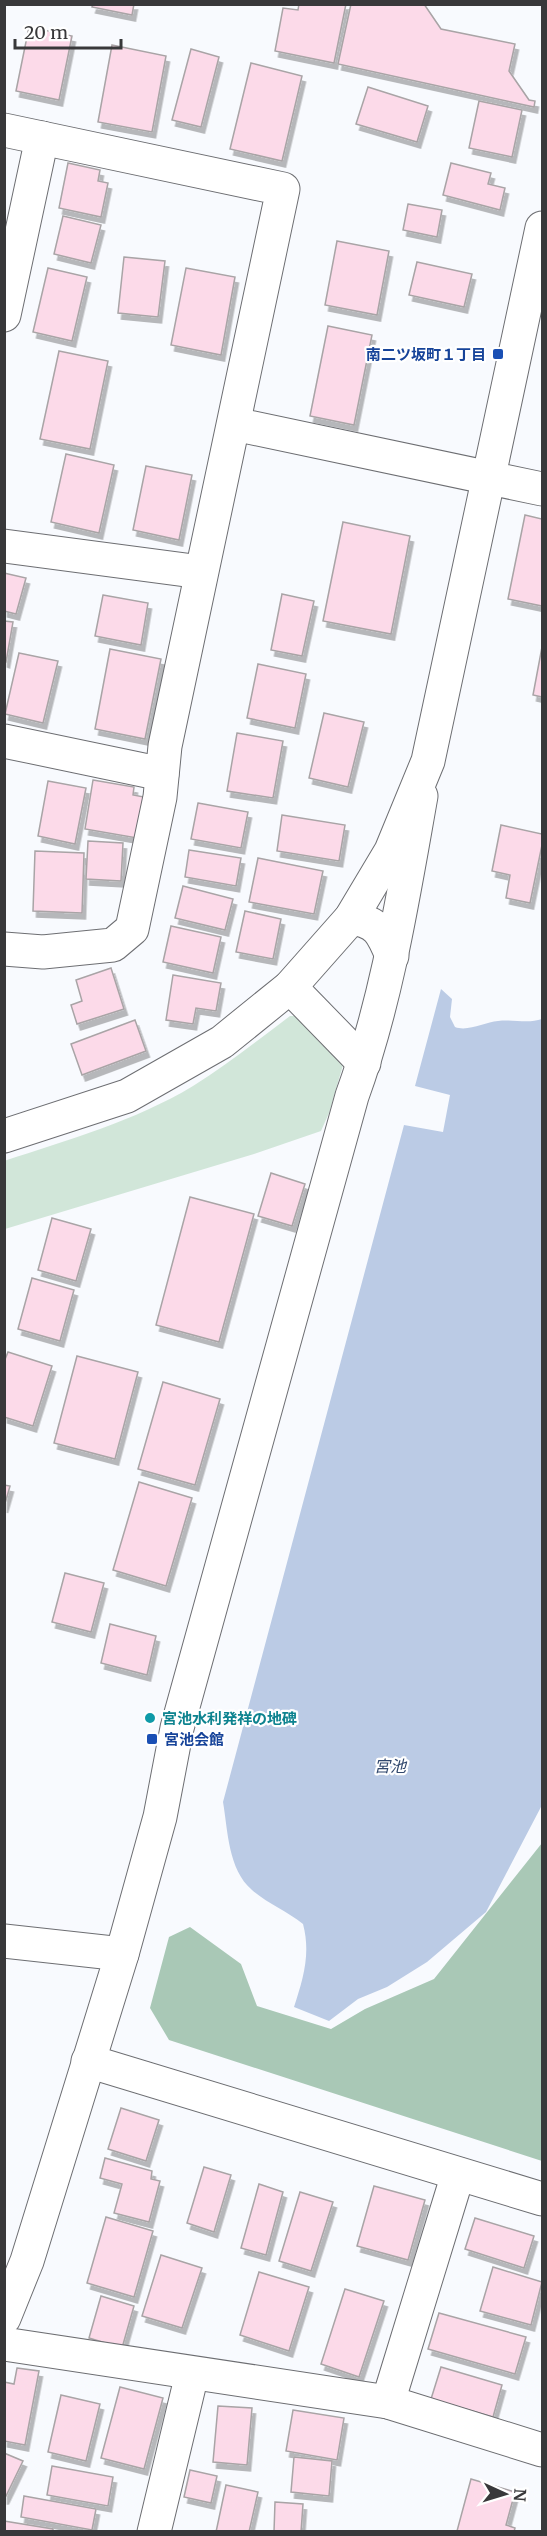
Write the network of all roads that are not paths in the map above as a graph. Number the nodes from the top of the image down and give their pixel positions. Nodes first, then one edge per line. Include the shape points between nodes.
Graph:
1 (4, 130) edge
2 (42, 138) junction
3 (543, 228) edge
4 (4, 315) edge
5 (234, 424) junction
6 (490, 478) junction
7 (543, 489) edge
8 (4, 546) edge
9 (201, 572) junction
10 (4, 741) edge
11 (428, 761) junction
12 (162, 774) junction
13 (351, 918) junction
14 (4, 949) edge
15 (392, 956) junction
16 (290, 987) junction
17 (364, 1063) junction
18 (4, 1136) edge
19 (4, 1941) edge
20 (122, 1954) junction
21 (88, 2061) junction
22 (458, 2174) junction
23 (543, 2199) edge
24 (4, 2318) edge
25 (4, 2344) edge
26 (192, 2374) junction
27 (388, 2403) junction
28 (543, 2450) edge
29 (154, 2532) edge

1 - 2 street
2 - 4 street
2 - 5 street via 283,189
3 - 6 street
5 - 6 street
5 - 9 street
6 - 7 street
6 - 11 street
8 - 9 street
9 - 12 street
10 - 12 street
11 - 13 street via 391,850
11 - 15 street
12 - 14 street via 132,929 113,945 43,952
13 - 15 street via 377,926
13 - 16 street
15 - 17 street
16 - 17 street
16 - 18 street via 222,1042 127,1096
17 - 20 street via 177,1728 160,1817
19 - 20 street
20 - 21 street
21 - 22 street
21 - 24 street via 27,2261
22 - 23 street
22 - 27 street
25 - 26 street
26 - 27 street
26 - 29 street
27 - 28 street

